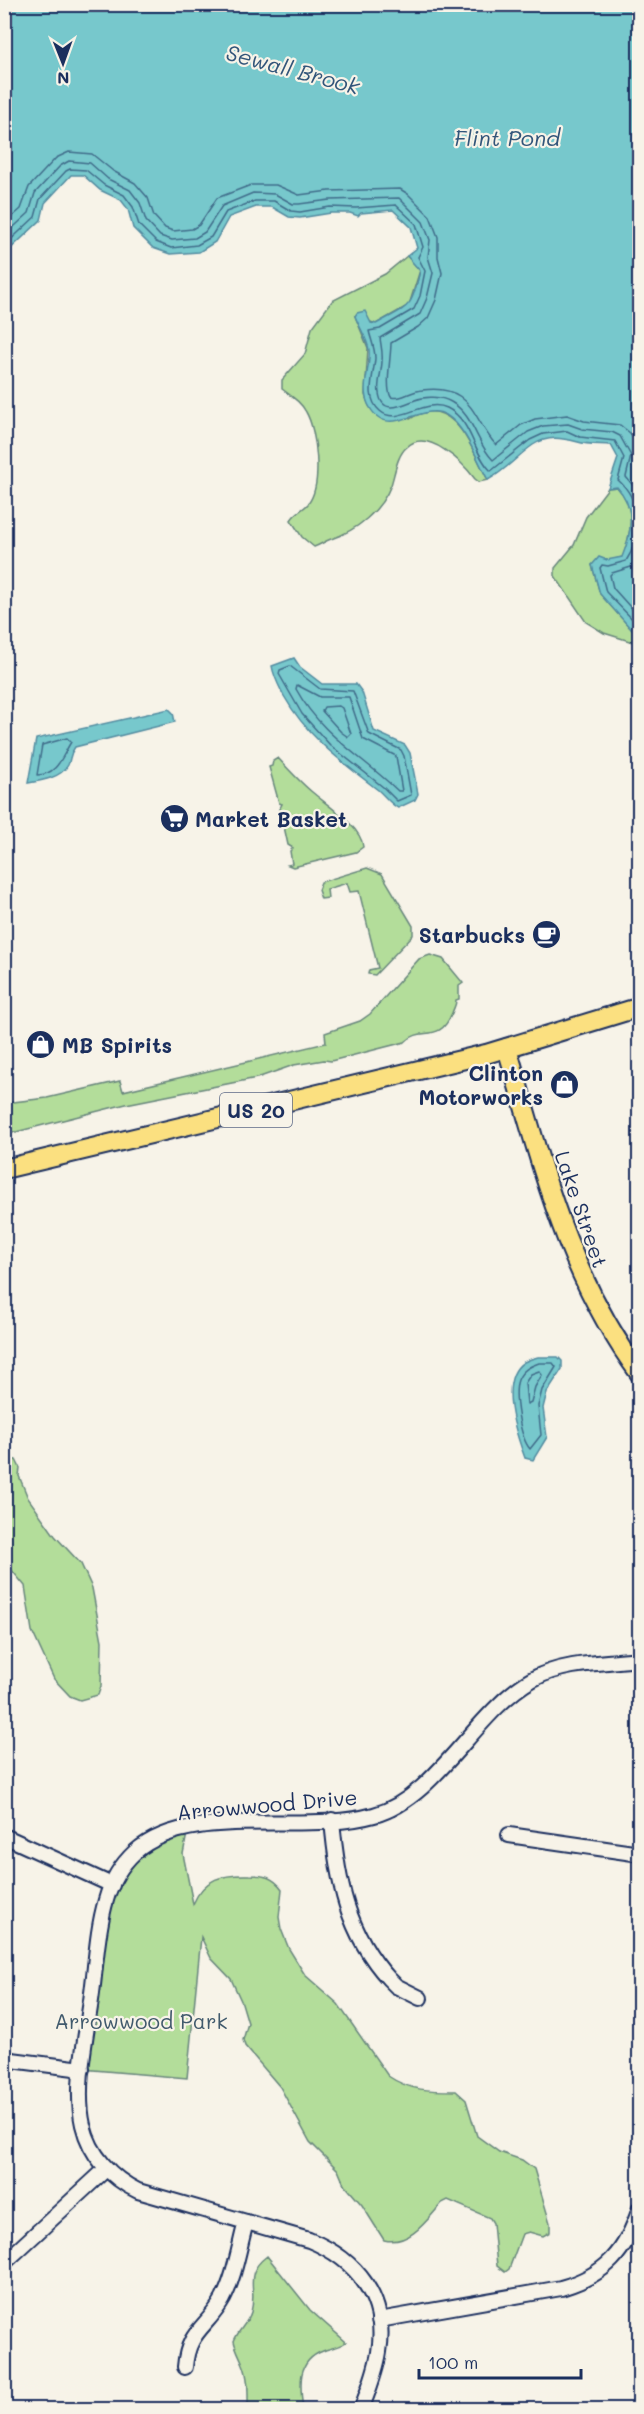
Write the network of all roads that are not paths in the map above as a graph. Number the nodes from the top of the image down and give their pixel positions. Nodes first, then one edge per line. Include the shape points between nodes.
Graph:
1 (639, 1007) edge
2 (507, 1048) junction
3 (4, 1169) edge
4 (639, 1374) edge
5 (639, 1659) edge
6 (332, 1820) junction
7 (509, 1835) dead end
8 (4, 1836) edge
9 (639, 1854) edge
10 (112, 1885) junction
11 (420, 1998) dead end
12 (4, 2059) edge
13 (82, 2068) junction
14 (106, 2169) junction
15 (639, 2208) edge
16 (246, 2222) junction
17 (4, 2263) edge
18 (379, 2320) junction
19 (185, 2367) dead end
20 (361, 2409) edge

1 - 2 main road, US 20
2 - 3 main road, US 20
2 - 4 main road, Lake Street via 572,1255 613,1336
5 - 6 street, Arrowwood Drive via 564,1668 536,1678 513,1693 407,1799 374,1815
6 - 10 street, Arrowwood Drive via 173,1831 134,1853
6 - 11 street via 338,1878 354,1926 389,1979
7 - 9 street
8 - 10 street
10 - 13 street, Arrowwood Drive via 102,1918
12 - 13 street
13 - 14 street, Arrowwood Drive via 83,2126
14 - 16 street, Arrowwood Drive via 138,2191
14 - 17 street
15 - 18 street via 627,2240 613,2259 595,2274 572,2285
16 - 18 street, Arrowwood Drive via 309,2240 344,2259 368,2287
16 - 19 street via 227,2290 190,2341
18 - 20 street, Arrowwood Drive via 379,2352

